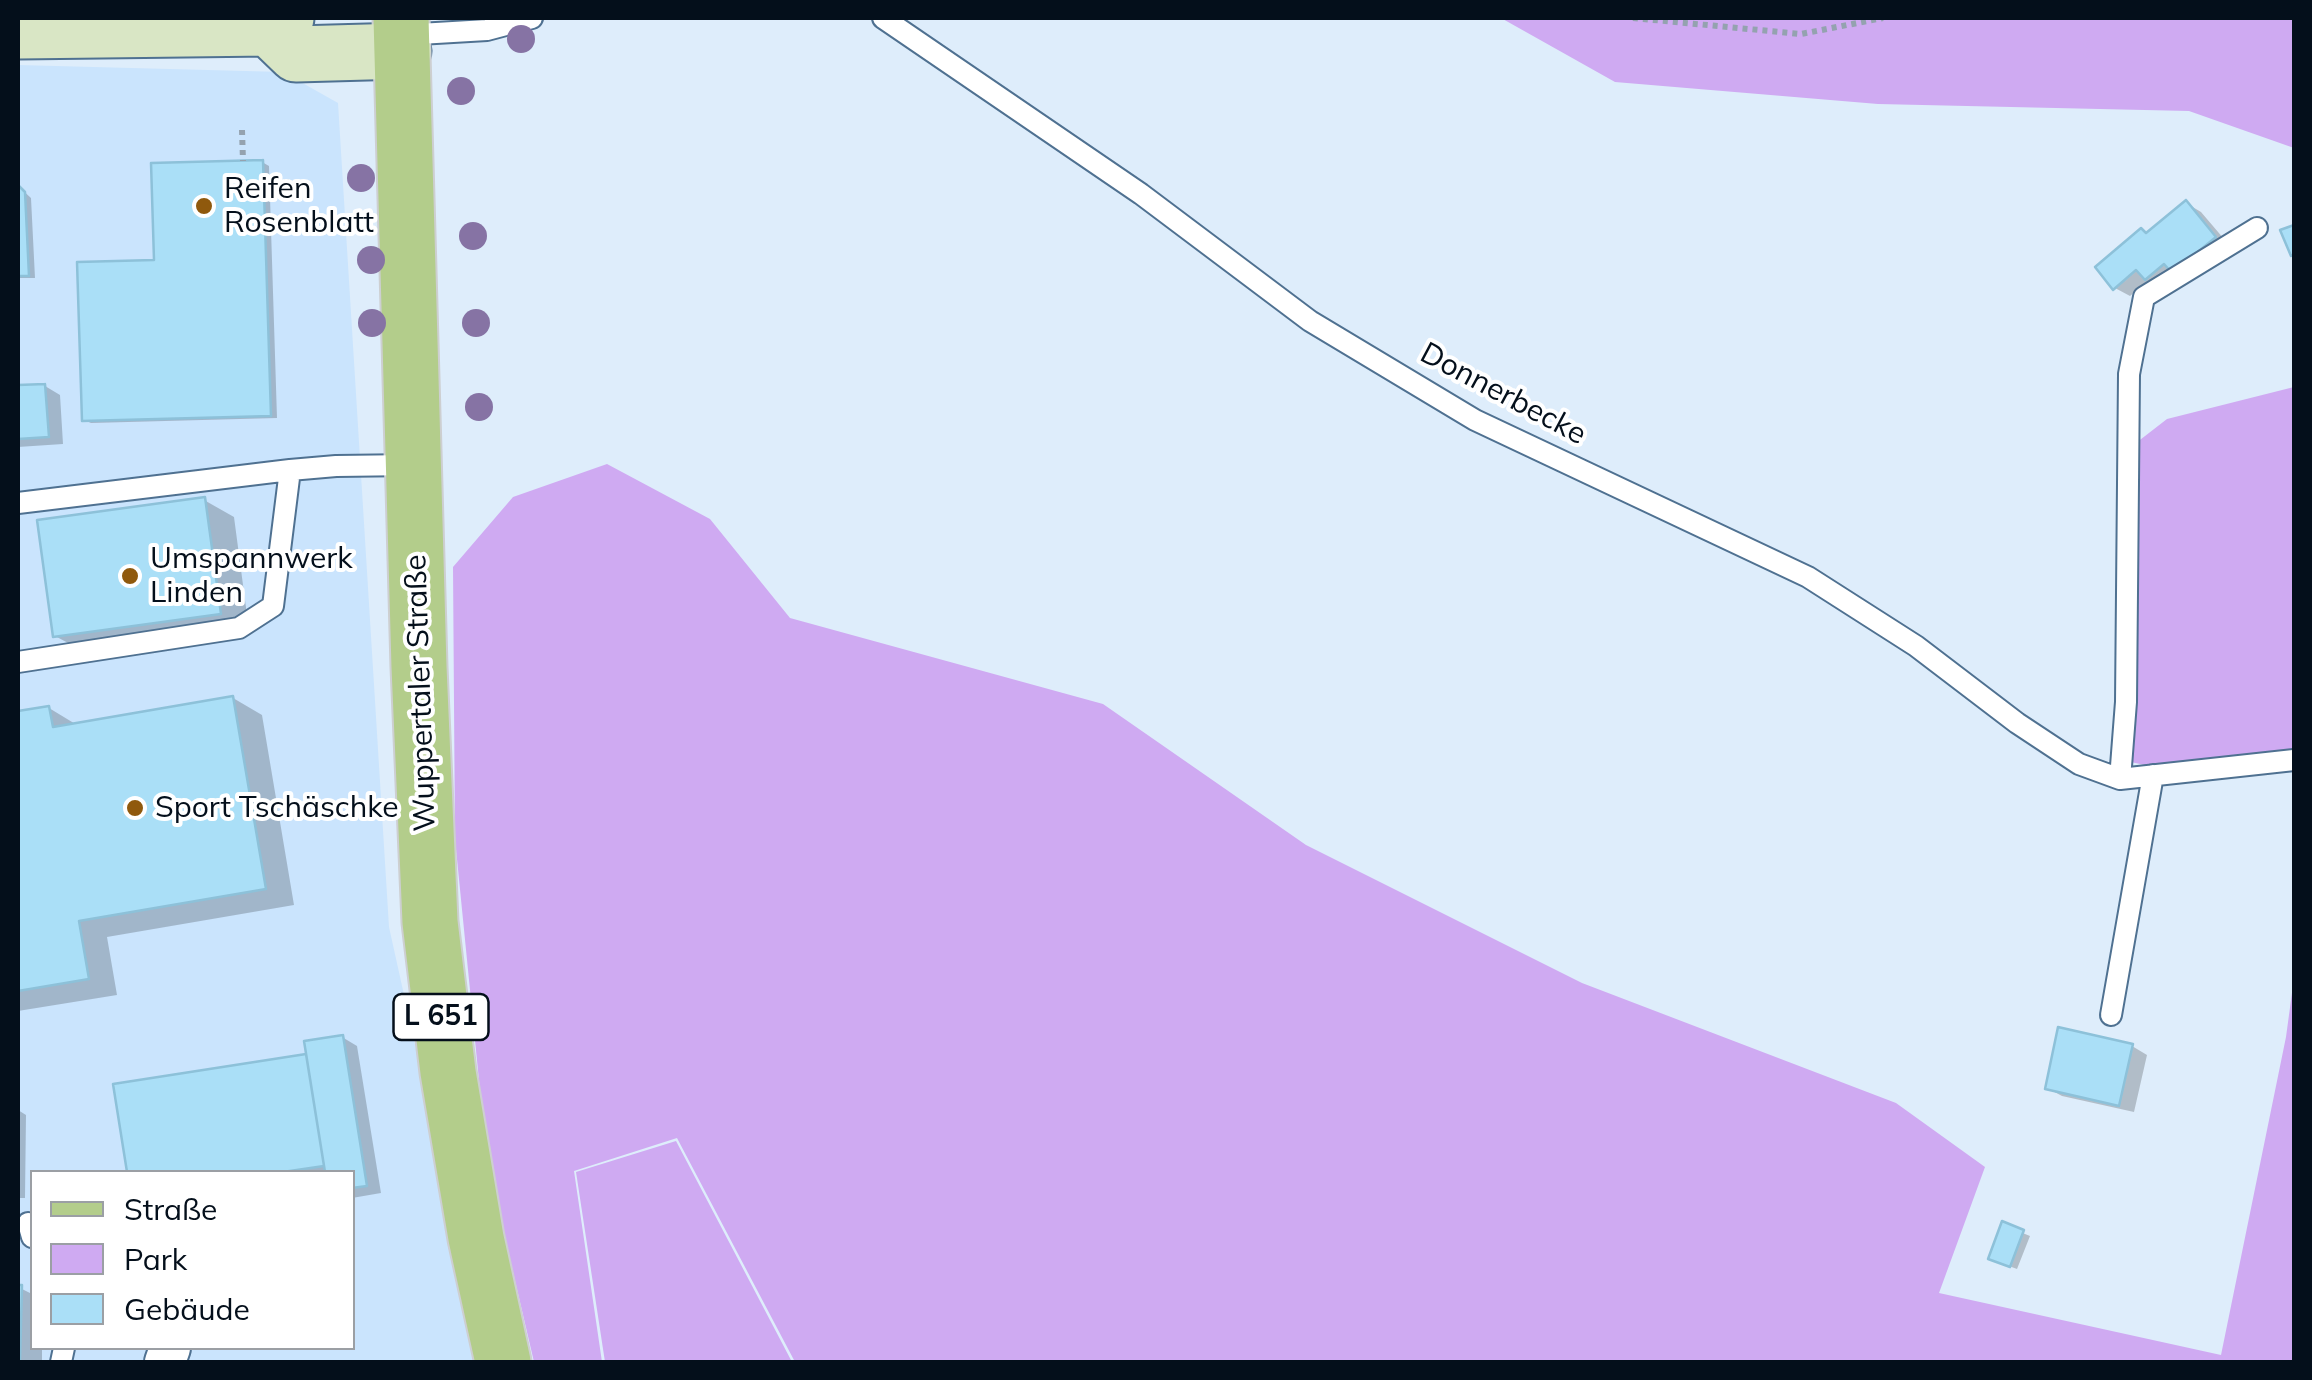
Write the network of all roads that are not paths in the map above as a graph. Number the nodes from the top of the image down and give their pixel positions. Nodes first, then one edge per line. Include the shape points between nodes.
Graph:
1 (532, 18) edge
2 (882, 18) edge
3 (260, 23) edge
4 (39, 26) edge
5 (402, 34) edge
6 (2257, 228) dead end
7 (414, 465) junction
8 (290, 470) junction
9 (18, 504) edge
10 (18, 662) edge
11 (2294, 760) edge
12 (2153, 775) junction
13 (2120, 779) junction
14 (2111, 1015) dead end
15 (504, 1362) edge

1 - 5 lane via 487,30
2 - 13 lane, Donnerbecke via 1142,194 1310,321 1475,420 1808,577 1916,646 2016,724 2079,764
3 - 4 street
3 - 5 street via 296,54
5 - 7 main road, Wuppertaler Straße / L 651
6 - 13 lane via 2144,297 2129,374
7 - 8 lane
7 - 15 main road, Wuppertaler Straße / L 651 via 430,922 457,1127
8 - 9 lane
8 - 10 lane via 272,606 239,628
11 - 12 lane, Donnerbecke
12 - 13 lane, Donnerbecke
12 - 14 lane

